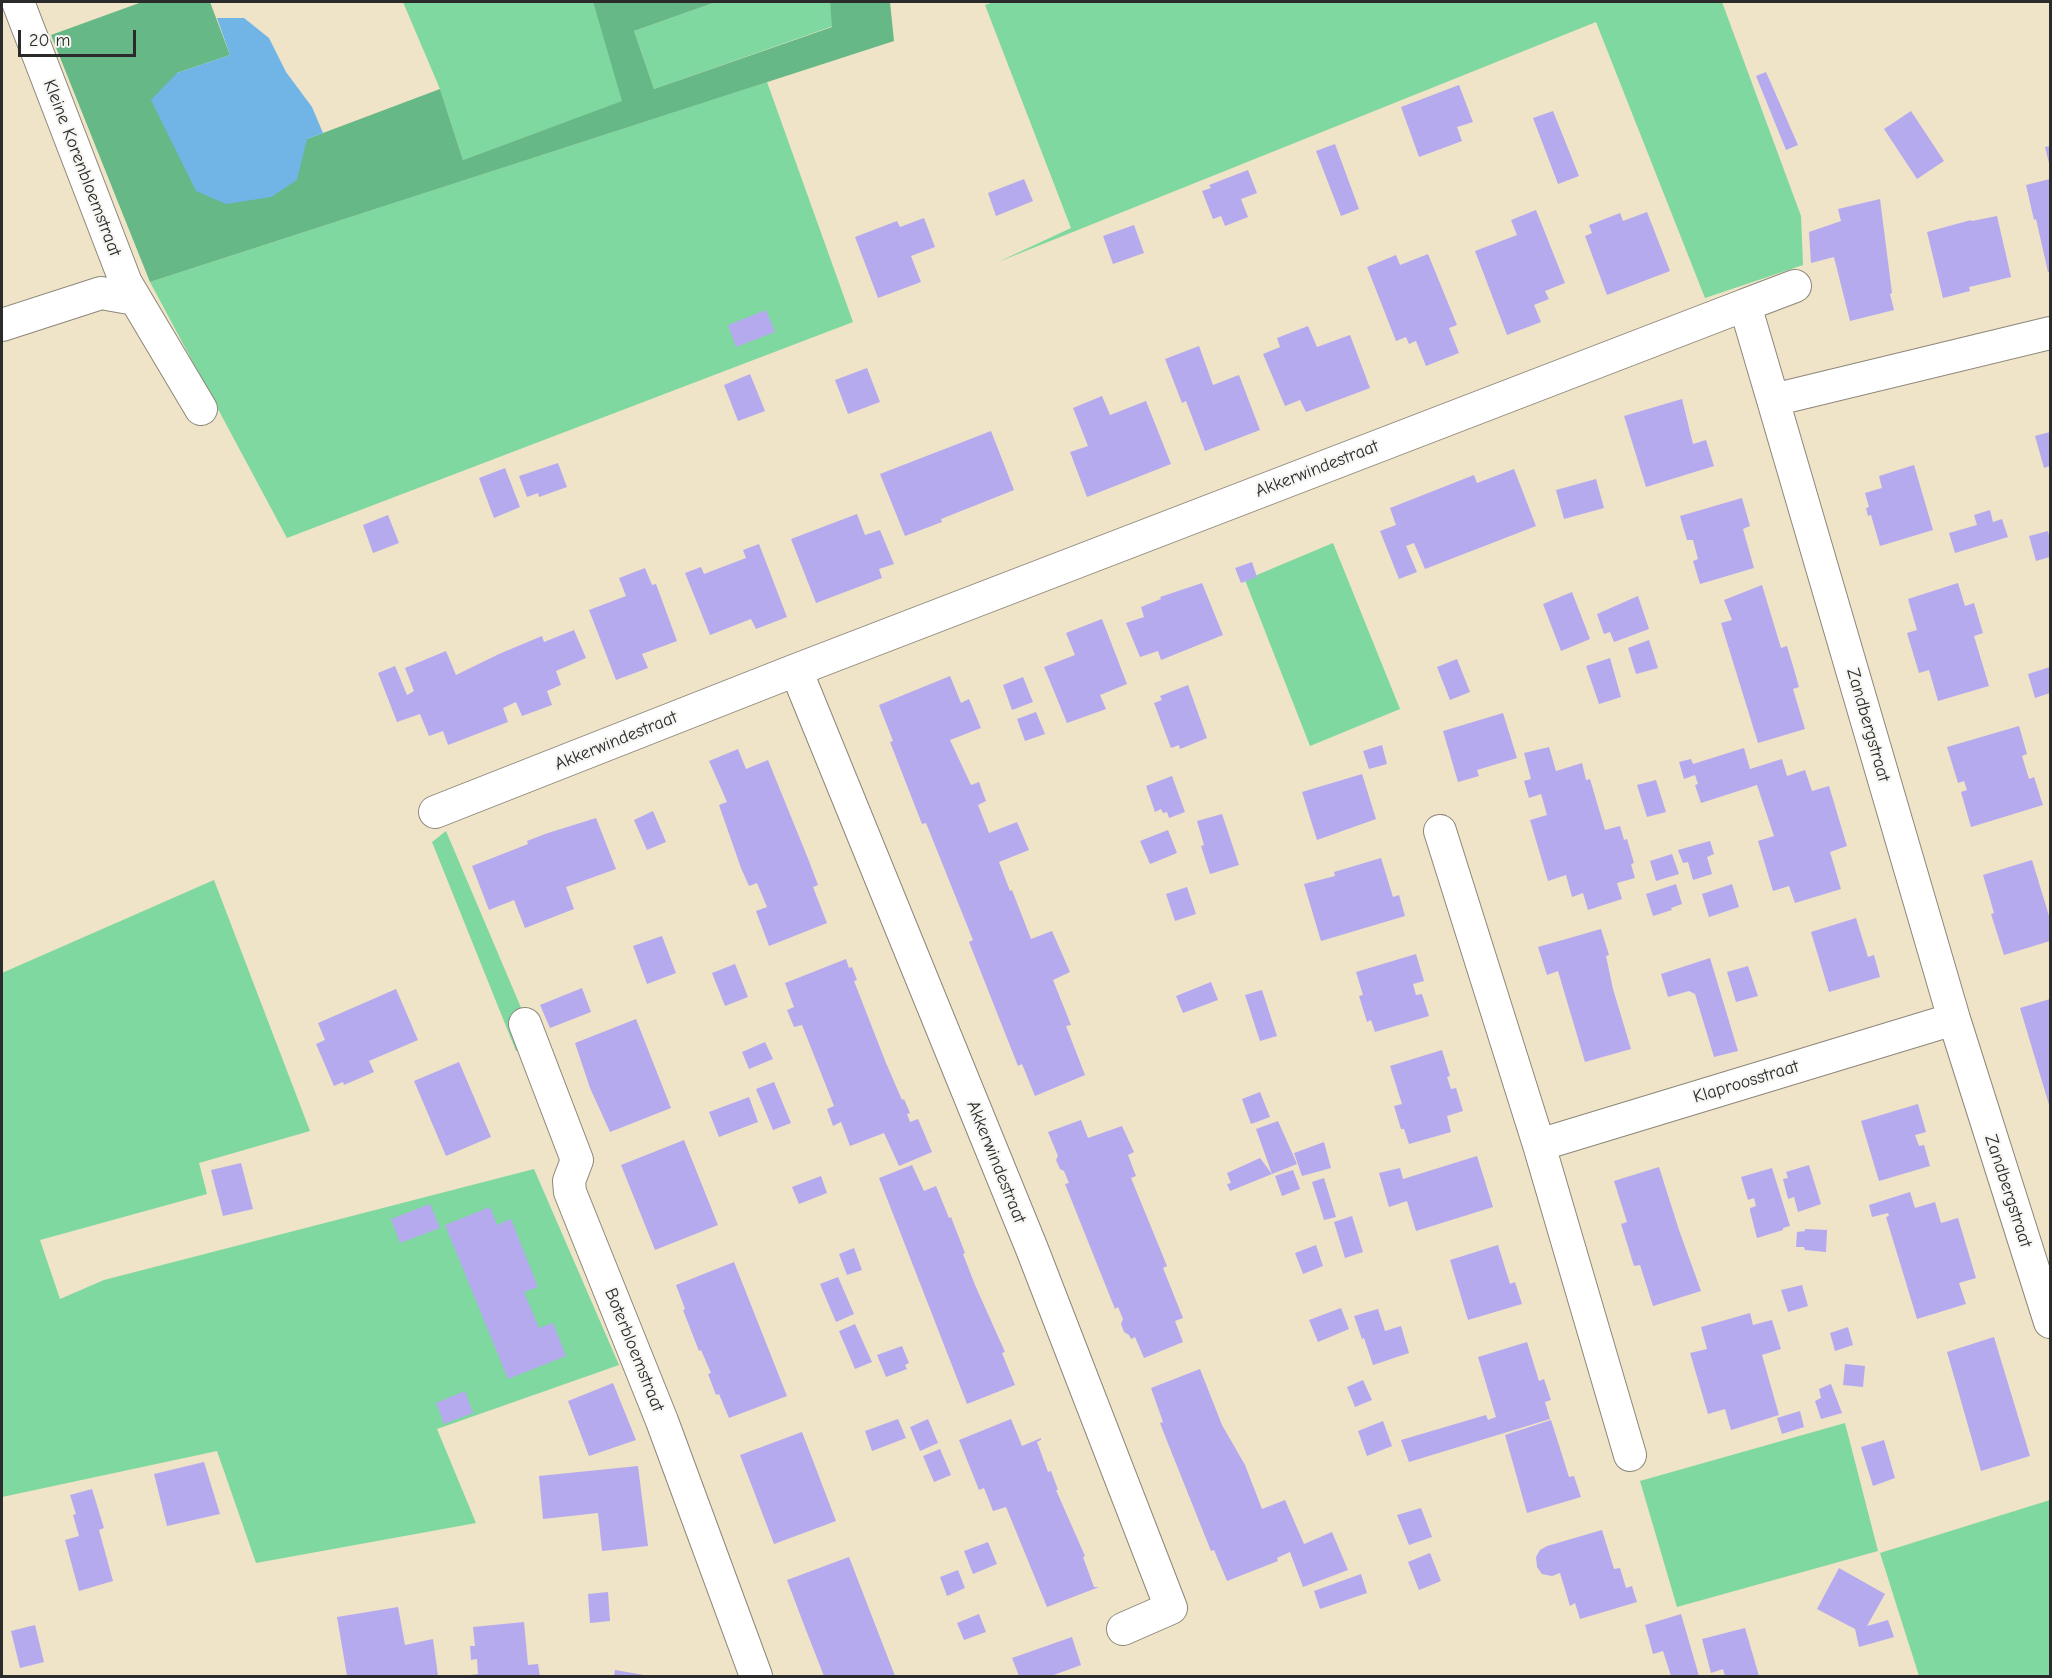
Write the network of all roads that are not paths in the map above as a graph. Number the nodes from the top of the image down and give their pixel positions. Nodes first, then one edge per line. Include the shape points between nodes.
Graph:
1 (18, 2) edge
2 (1795, 286) dead end
3 (135, 299) junction
4 (1745, 304) junction
5 (2, 326) edge
6 (2050, 333) edge
7 (1773, 400) junction
8 (201, 409) dead end
9 (796, 670) junction
10 (435, 812) dead end
11 (1440, 831) dead end
12 (1954, 1019) junction
13 (525, 1024) dead end
14 (1539, 1145) junction
15 (2050, 1322) edge
16 (1630, 1455) dead end
17 (1123, 1629) dead end
18 (756, 1677) edge

1 - 3 street, Kleine Korenbloemstraat
2 - 4 street
3 - 5 street via 101,293
3 - 8 street, Kleine Korenbloemstraat
4 - 7 street
4 - 9 street, Akkerwindestraat
6 - 7 street
7 - 12 street, Zandbergstraat
9 - 10 street, Akkerwindestraat
9 - 17 street, Akkerwindestraat via 1032,1249 1171,1608
11 - 14 street
12 - 14 street, Klaproosstraat
12 - 15 street, Zandbergstraat
13 - 18 street, Boterbloemstraat via 577,1160 568,1181 570,1192 662,1421
14 - 16 street

